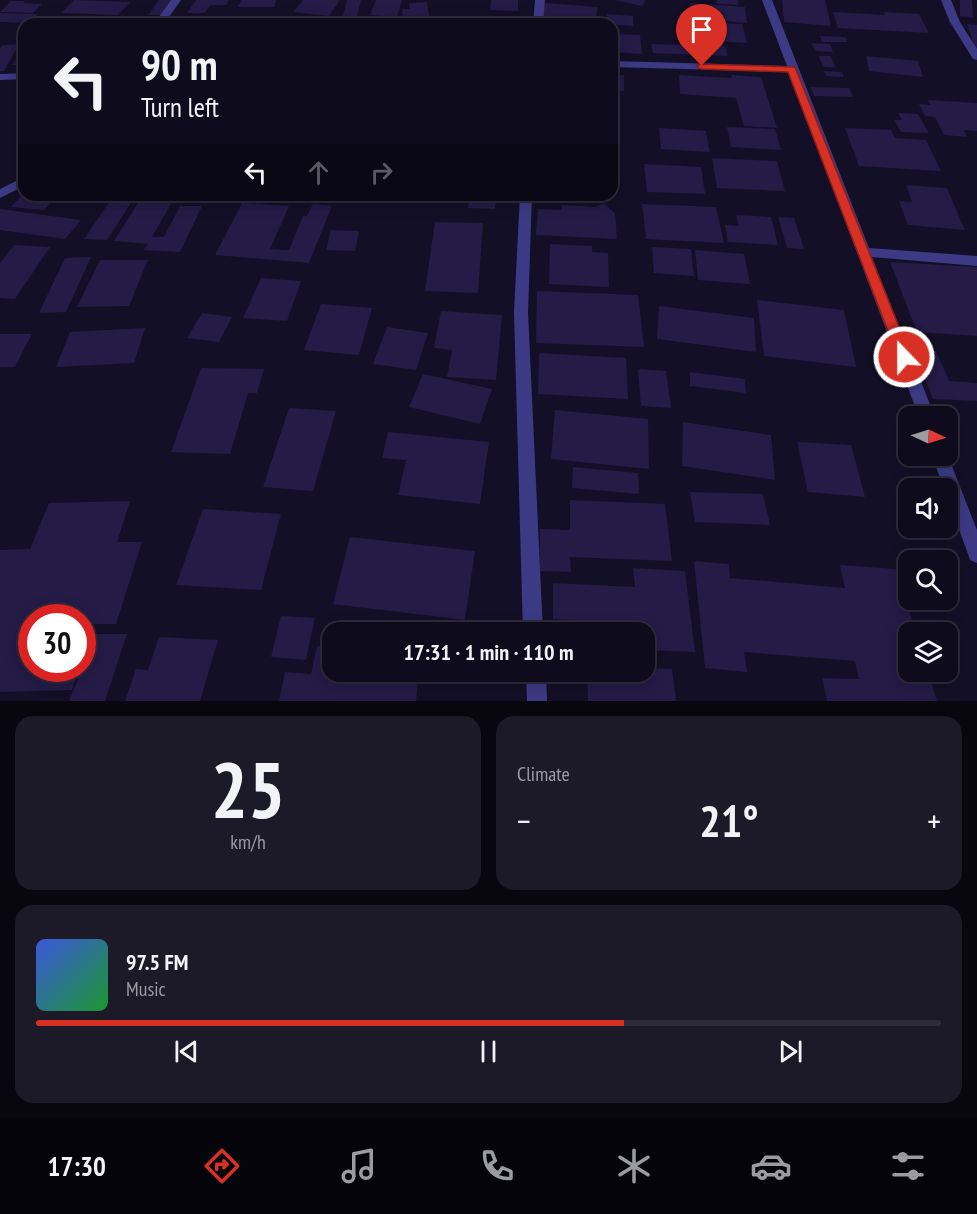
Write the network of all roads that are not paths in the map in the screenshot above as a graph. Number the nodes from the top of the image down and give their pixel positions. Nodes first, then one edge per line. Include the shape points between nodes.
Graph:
1 (176, 0) edge
2 (540, 0) edge
3 (767, 0) edge
4 (946, 0) edge
5 (163, 18) edge
6 (538, 18) edge
7 (977, 57) edge
8 (618, 64) edge
9 (792, 69) junction
10 (0, 76) edge
11 (18, 76) edge
12 (18, 184) edge
13 (0, 194) edge
14 (526, 201) edge
15 (863, 252) junction
16 (977, 261) edge
17 (923, 406) edge
18 (944, 466) edge
19 (977, 554) edge
20 (533, 622) edge
21 (536, 682) edge
22 (537, 701) edge

1 - 5 street
2 - 6 street
3 - 9 street
4 - 7 street
8 - 9 street
9 - 15 street
10 - 11 street
12 - 13 street
14 - 20 street via 521,312
15 - 16 street
15 - 17 street
18 - 19 street
21 - 22 street

